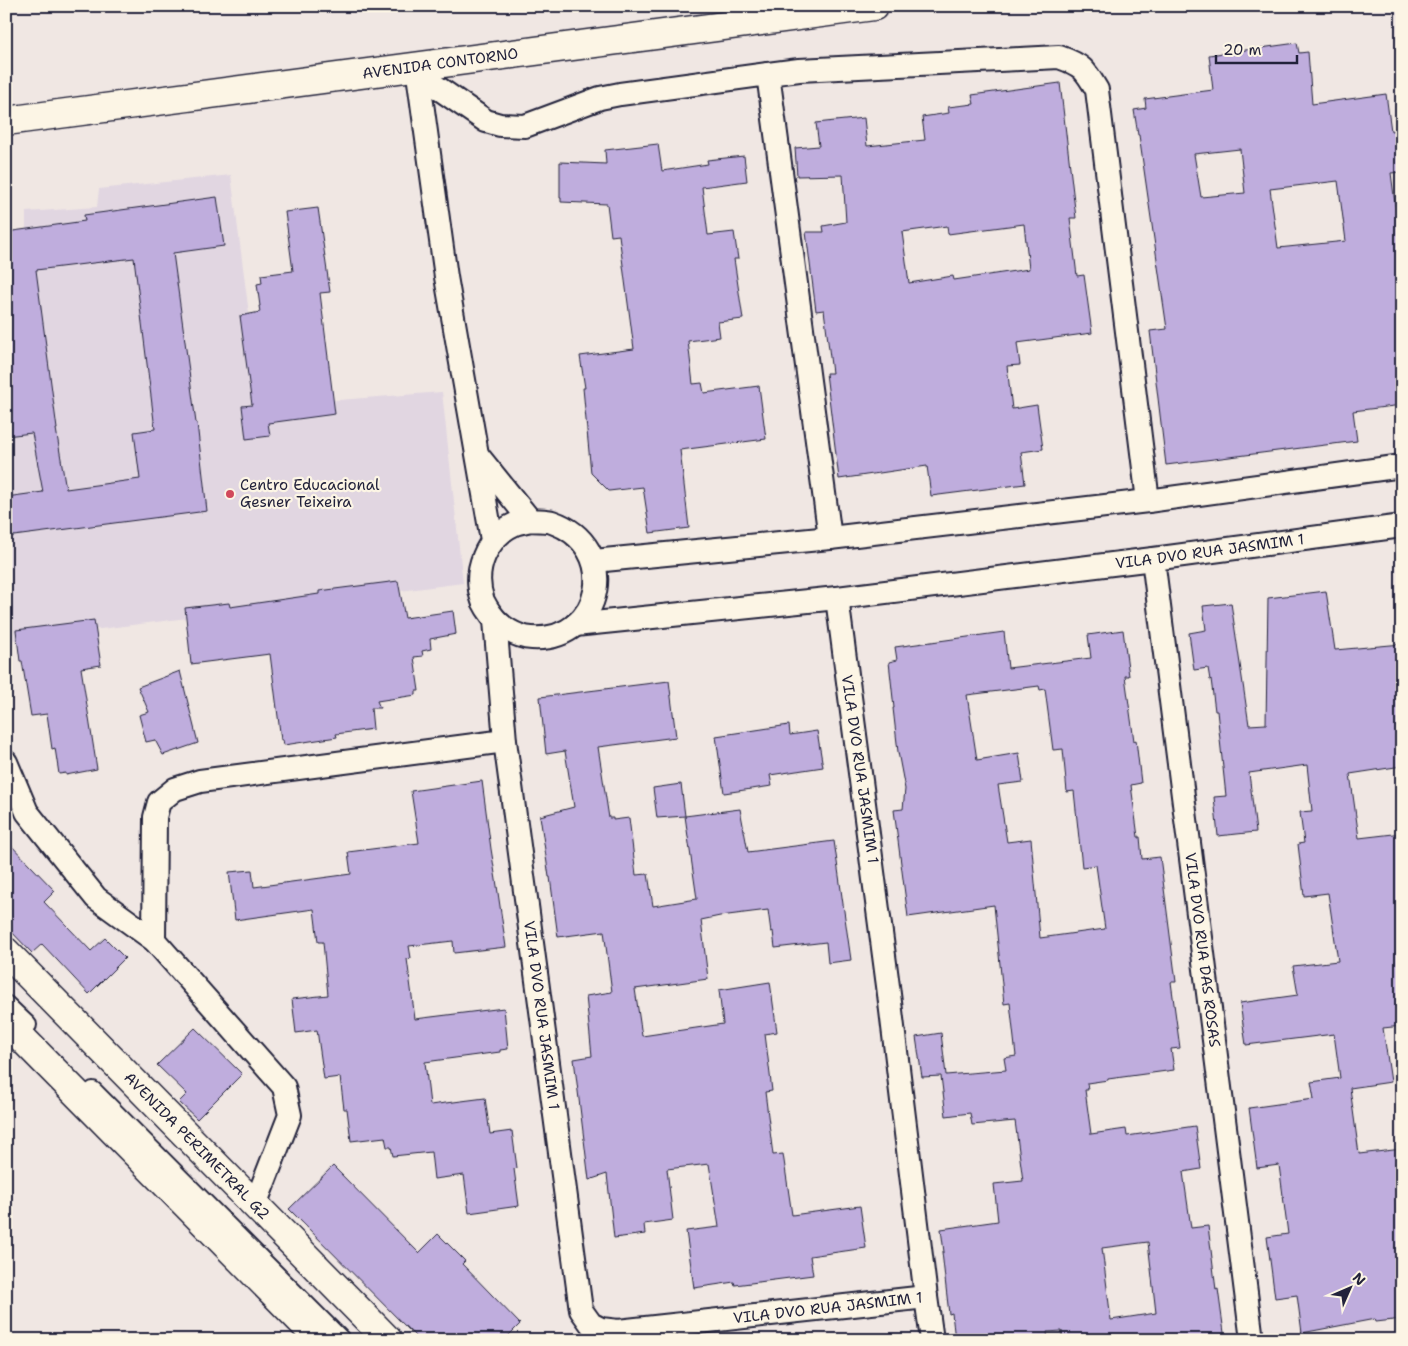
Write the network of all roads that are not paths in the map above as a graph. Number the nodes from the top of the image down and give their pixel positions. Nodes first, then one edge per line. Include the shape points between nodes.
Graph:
1 (874, 6) edge
2 (416, 71) junction
3 (768, 74) junction
4 (6, 121) edge
5 (478, 455) junction
6 (1402, 466) edge
7 (1148, 502) junction
8 (530, 520) junction
9 (1402, 526) edge
10 (830, 538) junction
11 (492, 540) junction
12 (1153, 559) junction
13 (594, 561) junction
14 (837, 598) junction
15 (495, 620) junction
16 (575, 625) junction
17 (505, 741) junction
18 (6, 762) edge
19 (154, 940) junction
20 (6, 952) edge
21 (6, 1004) edge
22 (6, 1022) edge
23 (255, 1205) junction
24 (926, 1297) junction
25 (320, 1340) edge
26 (342, 1340) edge
27 (388, 1340) edge
28 (932, 1340) edge
29 (1252, 1340) edge

1 - 2 street, AVENIDA CONTORNO
2 - 3 street via 486,121 500,126 525,126 600,98 620,94
2 - 4 street, AVENIDA CONTORNO
2 - 5 street via 446,277
3 - 7 street via 1059,58 1075,63 1087,72 1097,90
3 - 10 street
5 - 8 street
5 - 11 street
6 - 7 street
7 - 10 street
8 - 11 street via 516,524
8 - 13 street via 550,521 569,529 584,543
9 - 12 street, VILA DVO RUA JASMIM 1
10 - 13 street
11 - 15 street via 482,559 479,581 483,602
12 - 14 street, VILA DVO RUA JASMIM 1
12 - 29 street, VILA DVO RUA DAS ROSAS
13 - 16 street via 595,596
14 - 16 street, VILA DVO RUA JASMIM 1
14 - 24 street, VILA DVO RUA JASMIM 1
15 - 16 street via 509,631 526,637 560,634
15 - 17 street, VILA DVO RUA JASMIM 1
17 - 19 street via 200,780 175,789 159,802 155,817
17 - 24 street, VILA DVO RUA JASMIM 1 via 581,1310 590,1324 618,1331
18 - 19 street via 27,812 96,898
19 - 23 street via 284,1087 290,1115
20 - 23 street, AVENIDA PERIMETRAL G2
21 - 26 street
22 - 25 street
23 - 27 street, AVENIDA PERIMETRAL G2
24 - 28 street

